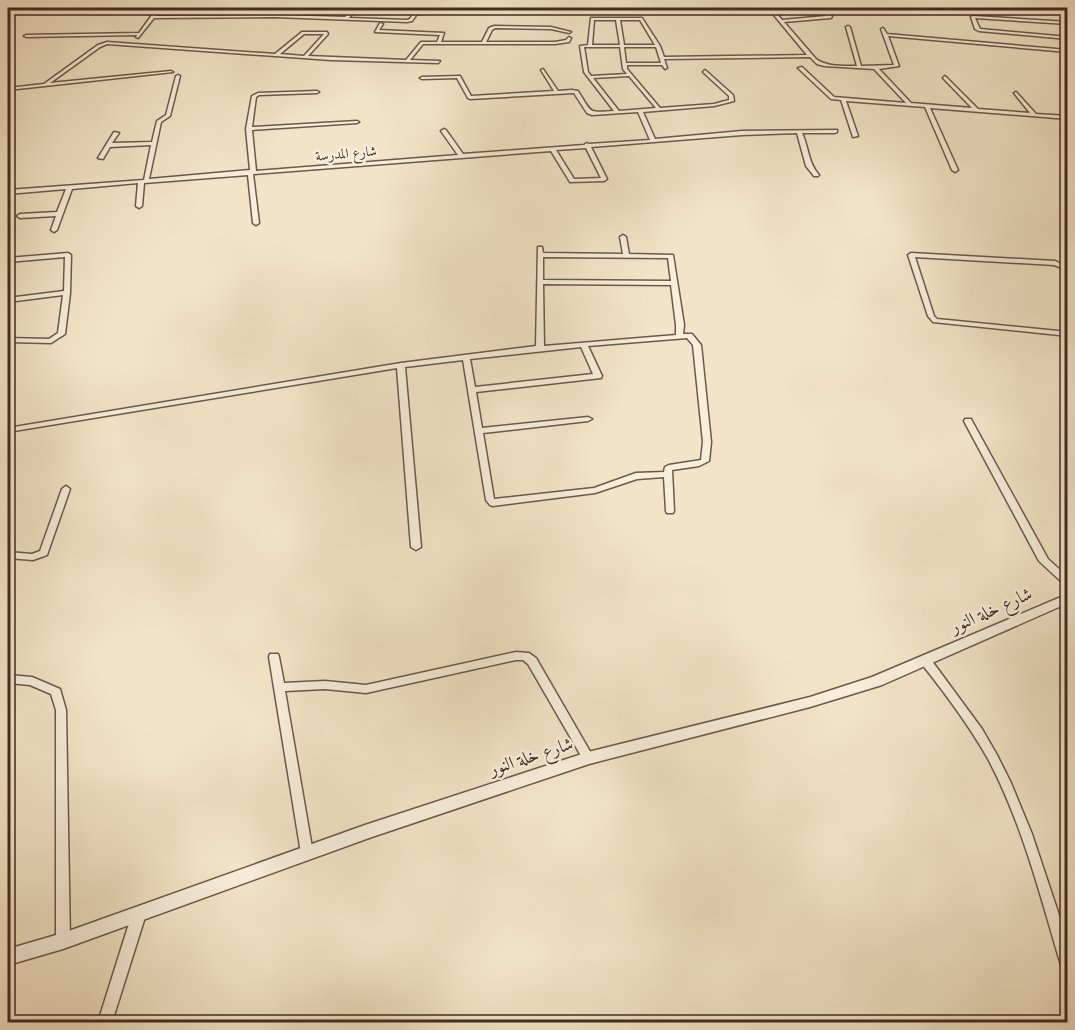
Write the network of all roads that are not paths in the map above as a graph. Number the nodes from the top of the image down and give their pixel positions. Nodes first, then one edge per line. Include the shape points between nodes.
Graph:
1 (159, 8) edge
2 (204, 8) edge
3 (355, 8) edge
4 (770, 8) edge
5 (810, 8) edge
6 (998, 8) edge
7 (418, 10) edge
8 (391, 12) dead end
9 (441, 13) dead end
10 (1068, 13) edge
11 (152, 17) junction
12 (200, 17) junction
13 (618, 19) junction
14 (346, 20) junction
15 (782, 21) junction
16 (1068, 23) edge
17 (381, 24) dead end
18 (848, 27) dead end
19 (883, 29) dead end
20 (569, 32) dead end
21 (140, 34) junction
22 (886, 35) junction
23 (26, 36) dead end
24 (569, 38) dead end
25 (1068, 38) edge
26 (439, 42) junction
27 (484, 42) junction
28 (133, 44) junction
29 (590, 46) junction
30 (621, 46) junction
31 (658, 46) junction
32 (1068, 51) edge
33 (276, 55) junction
34 (811, 56) junction
35 (305, 57) junction
36 (406, 62) junction
37 (438, 62) dead end
38 (663, 63) junction
39 (624, 64) junction
40 (859, 66) junction
41 (875, 67) junction
42 (800, 68) dead end
43 (543, 70) dead end
44 (705, 71) dead end
45 (171, 72) dead end
46 (629, 75) junction
47 (178, 76) dead end
48 (589, 77) junction
49 (945, 77) dead end
50 (422, 78) dead end
51 (45, 85) junction
52 (8, 89) edge
53 (317, 92) dead end
54 (557, 92) junction
55 (1016, 93) dead end
56 (843, 99) junction
57 (909, 103) junction
58 (926, 105) junction
59 (659, 109) junction
60 (640, 110) junction
61 (976, 110) junction
62 (617, 112) junction
63 (1034, 115) junction
64 (1068, 118) edge
65 (357, 122) dead end
66 (249, 129) junction
67 (444, 131) dead end
68 (835, 131) dead end
69 (799, 132) junction
70 (116, 133) dead end
71 (855, 136) dead end
72 (653, 141) junction
73 (154, 143) junction
74 (110, 145) junction
75 (587, 145) junction
76 (552, 148) junction
77 (461, 155) junction
78 (101, 158) dead end
79 (955, 170) dead end
80 (251, 172) junction
81 (816, 175) dead end
82 (143, 182) junction
83 (69, 188) junction
84 (8, 192) edge
85 (140, 206) dead end
86 (59, 214) junction
87 (20, 216) dead end
88 (256, 223) dead end
89 (54, 230) dead end
90 (623, 237) dead end
91 (626, 255) junction
92 (8, 260) edge
93 (1068, 272) edge
94 (540, 282) junction
95 (673, 282) junction
96 (67, 293) junction
97 (8, 300) edge
98 (1068, 334) edge
99 (679, 336) junction
100 (8, 340) edge
101 (584, 345) junction
102 (540, 348) junction
103 (466, 357) junction
104 (402, 365) junction
105 (472, 390) junction
106 (588, 419) dead end
107 (968, 421) dead end
108 (8, 430) edge
109 (480, 431) junction
110 (667, 474) junction
111 (66, 489) dead end
112 (670, 511) dead end
113 (416, 547) dead end
114 (8, 555) edge
115 (1068, 583) edge
116 (1068, 598) edge
117 (274, 657) dead end
118 (925, 660) junction
119 (8, 679) edge
120 (279, 687) junction
121 (588, 758) junction
122 (306, 854) junction
123 (139, 914) junction
124 (63, 941) junction
125 (8, 957) edge
126 (1068, 965) edge
127 (105, 1023) edge

1 - 11 street
2 - 12 street
3 - 14 street
4 - 15 street
5 - 15 street via 831,17
6 - 10 street
7 - 8 street
7 - 9 street
7 - 14 street via 407,21
11 - 12 street
11 - 21 street
12 - 14 street
13 - 29 street via 591,20
13 - 30 street
13 - 31 street via 643,20
15 - 34 street
16 - 25 street via 973,17 979,30
17 - 26 street via 376,31 443,34
18 - 40 street
19 - 22 street
20 - 27 street via 494,27
21 - 23 street
21 - 28 street
22 - 32 street
22 - 41 street via 897,66
24 - 27 street via 555,43
26 - 27 street
26 - 36 street via 420,44
28 - 33 street
28 - 51 street via 101,45
29 - 30 street
29 - 48 street via 582,47
30 - 31 street
30 - 39 street
31 - 38 street
33 - 35 street
33 - 35 street via 303,33 327,33
34 - 38 street
34 - 40 street via 822,64
35 - 36 street
36 - 37 street
38 - 39 street
39 - 46 street
40 - 41 street
41 - 57 street
42 - 56 street via 831,97
43 - 54 street
44 - 59 street via 732,101
45 - 51 street
46 - 48 street
46 - 59 street
47 - 73 street via 168,116 159,121
48 - 62 street
49 - 61 street
50 - 54 street via 458,76 470,98
51 - 52 street
53 - 66 street via 255,95
54 - 62 street via 576,92 591,113
55 - 63 street
56 - 57 street
56 - 71 street
57 - 58 street
58 - 61 street
58 - 79 street
59 - 60 street
60 - 62 street
60 - 72 street
61 - 63 street
63 - 64 street
65 - 66 street
66 - 80 street
67 - 77 street
68 - 69 street, شارع المدرسة
69 - 72 street, شارع المدرسة
69 - 81 street via 809,170
70 - 74 street
72 - 75 street, شارع المدرسة
73 - 74 street
73 - 82 street
74 - 78 street
75 - 76 street, شارع المدرسة
75 - 76 street via 604,179 572,181
76 - 77 street, شارع المدرسة
77 - 80 street, شارع المدرسة
80 - 82 street, شارع المدرسة
80 - 88 street
82 - 83 street, شارع المدرسة
82 - 85 street
83 - 84 street, شارع المدرسة
83 - 86 street
86 - 87 street
86 - 89 street
90 - 91 street
91 - 94 street via 540,252
91 - 95 street via 669,255
92 - 96 street via 68,254
93 - 98 street via 1055,264 911,255 935,321
94 - 95 street
94 - 102 street
95 - 99 street
96 - 97 street
96 - 100 street via 58,338
99 - 101 street
99 - 110 street via 692,338 697,345 707,442 705,461 673,466
101 - 102 street
101 - 105 street via 598,376
102 - 103 street
103 - 104 street
103 - 105 street
104 - 108 street
104 - 113 street
105 - 109 street
106 - 109 street
107 - 115 street via 1044,561
109 - 110 street via 489,500 494,502 587,491 636,476
110 - 112 street
111 - 114 street via 44,553 33,557
116 - 118 street, شارع خلة النور
117 - 120 street
118 - 121 street, شارع خلة النور via 877,681 810,702
118 - 126 street via 977,732 1008,792
119 - 124 street via 32,681 56,692 61,710
120 - 121 street via 326,685 366,689 525,656 532,661
120 - 122 street
121 - 122 street, شارع خلة النور
122 - 123 street, شارع خلة النور
123 - 124 street, شارع خلة النور
123 - 127 street
124 - 125 street, شارع خلة النور

